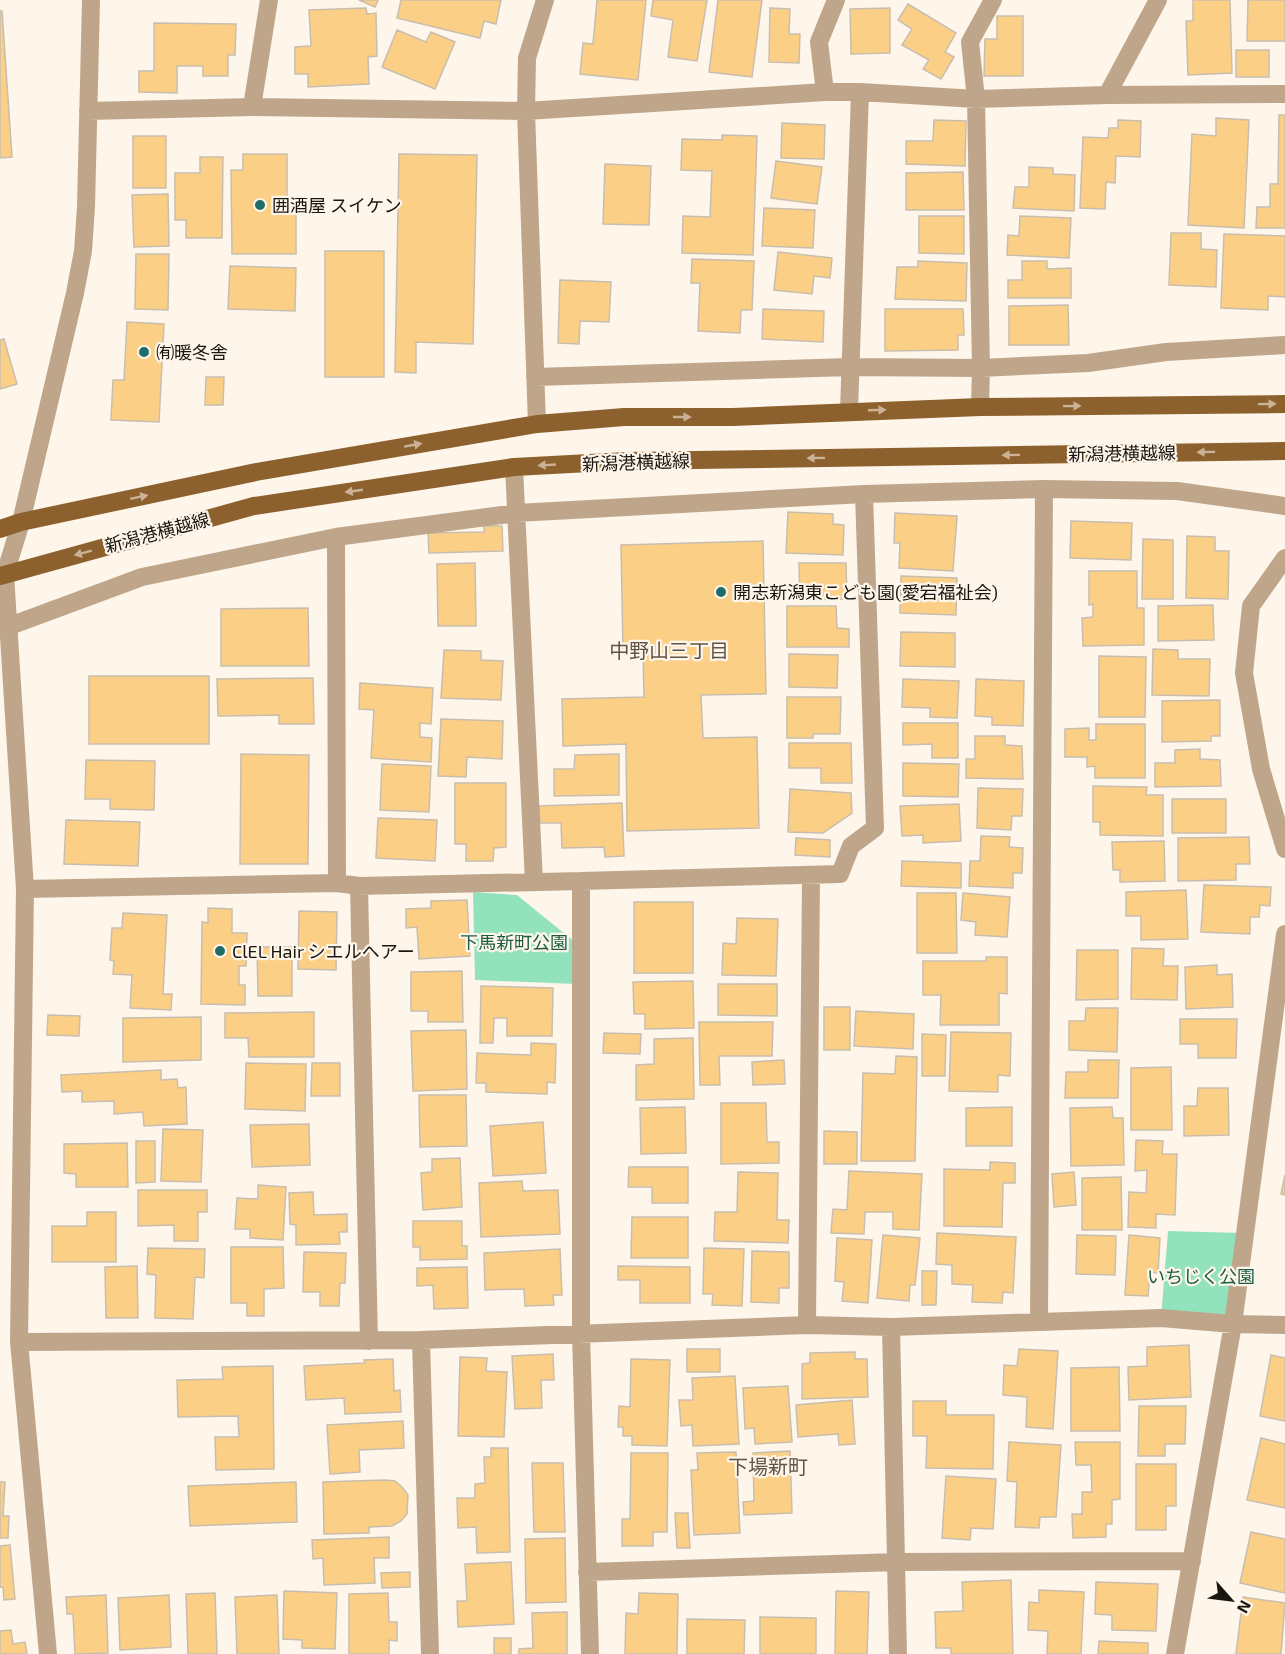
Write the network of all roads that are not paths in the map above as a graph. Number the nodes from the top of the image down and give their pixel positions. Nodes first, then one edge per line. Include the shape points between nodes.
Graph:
1 (91, 0) edge
2 (269, 0) edge
3 (545, 0) edge
4 (836, 0) edge
5 (993, 0) edge
6 (1158, 0) edge
7 (825, 92) junction
8 (860, 92) junction
9 (1285, 94) edge
10 (1107, 95) junction
11 (976, 99) junction
12 (252, 107) junction
13 (88, 111) junction
14 (526, 111) junction
15 (1285, 345) edge
16 (849, 367) junction
17 (981, 368) junction
18 (536, 377) junction
19 (1285, 404) edge
20 (980, 407) junction
21 (849, 411) junction
22 (537, 424) junction
23 (1285, 451) edge
24 (514, 467) junction
25 (1044, 489) junction
26 (864, 494) junction
27 (1285, 506) edge
28 (517, 513) junction
29 (21, 522) junction
30 (0, 529) edge
31 (336, 537) junction
32 (1285, 558) edge
33 (2, 575) edge
34 (7, 627) junction
35 (1285, 849) edge
36 (811, 876) junction
37 (580, 881) junction
38 (534, 882) junction
39 (337, 883) junction
40 (359, 886) junction
41 (25, 889) junction
42 (1285, 934) edge
43 (1039, 1322) junction
44 (1233, 1324) junction
45 (807, 1325) junction
46 (1285, 1325) edge
47 (891, 1327) junction
48 (581, 1334) junction
49 (421, 1340) junction
50 (369, 1341) junction
51 (19, 1342) junction
52 (1192, 1561) junction
53 (897, 1562) junction
54 (587, 1572) junction
55 (48, 1654) edge
56 (430, 1654) edge
57 (590, 1654) edge
58 (898, 1654) edge
59 (1175, 1654) edge

1 - 13 street
2 - 12 street
3 - 14 street via 527,58
4 - 7 street via 819,42
5 - 11 street via 970,42
6 - 10 street
7 - 8 street
7 - 14 street
8 - 11 street
8 - 16 street
9 - 10 street
10 - 11 street
11 - 17 street
12 - 13 street
12 - 14 street
13 - 29 street via 82,251
14 - 18 street
15 - 17 street via 1166,352 1088,363
16 - 17 street
16 - 18 street
16 - 21 street
17 - 20 street
18 - 22 street
20 -> 19 main road, 新潟港横越線
21 -> 20 main road, 新潟港横越線
22 -> 21 main road, 新潟港横越線 via 624,417
29 -> 22 main road, 新潟港横越線 via 256,472
23 -> 24 main road, 新潟港横越線 via 627,460
24 - 28 street
24 -> 33 main road, 新潟港横越線 via 254,506
25 - 26 street
25 - 27 street via 1176,491
25 - 43 street
26 - 28 street
26 - 36 street via 874,828 850,846 840,874
28 - 31 street
28 - 38 street
29 - 30 main road, 新潟港横越線
29 - 33 street
31 - 34 street via 142,577
31 - 39 street
32 - 35 street via 1251,606 1244,673 1261,770
33 - 34 street
34 - 41 street
36 - 37 street
36 - 45 street
37 - 38 street
37 - 48 street
38 - 40 street
39 - 40 street
39 - 41 street
40 - 50 street
41 - 51 street
42 - 44 street
43 - 44 street via 1161,1318
43 - 47 street
44 - 46 street
44 - 52 street
45 - 47 street
45 - 48 street
47 - 53 street
48 - 49 street
48 - 54 street
49 - 50 street
49 - 56 street
50 - 51 street
51 - 55 street
52 - 53 street
52 - 59 street
53 - 54 street
53 - 58 street
54 - 57 street

